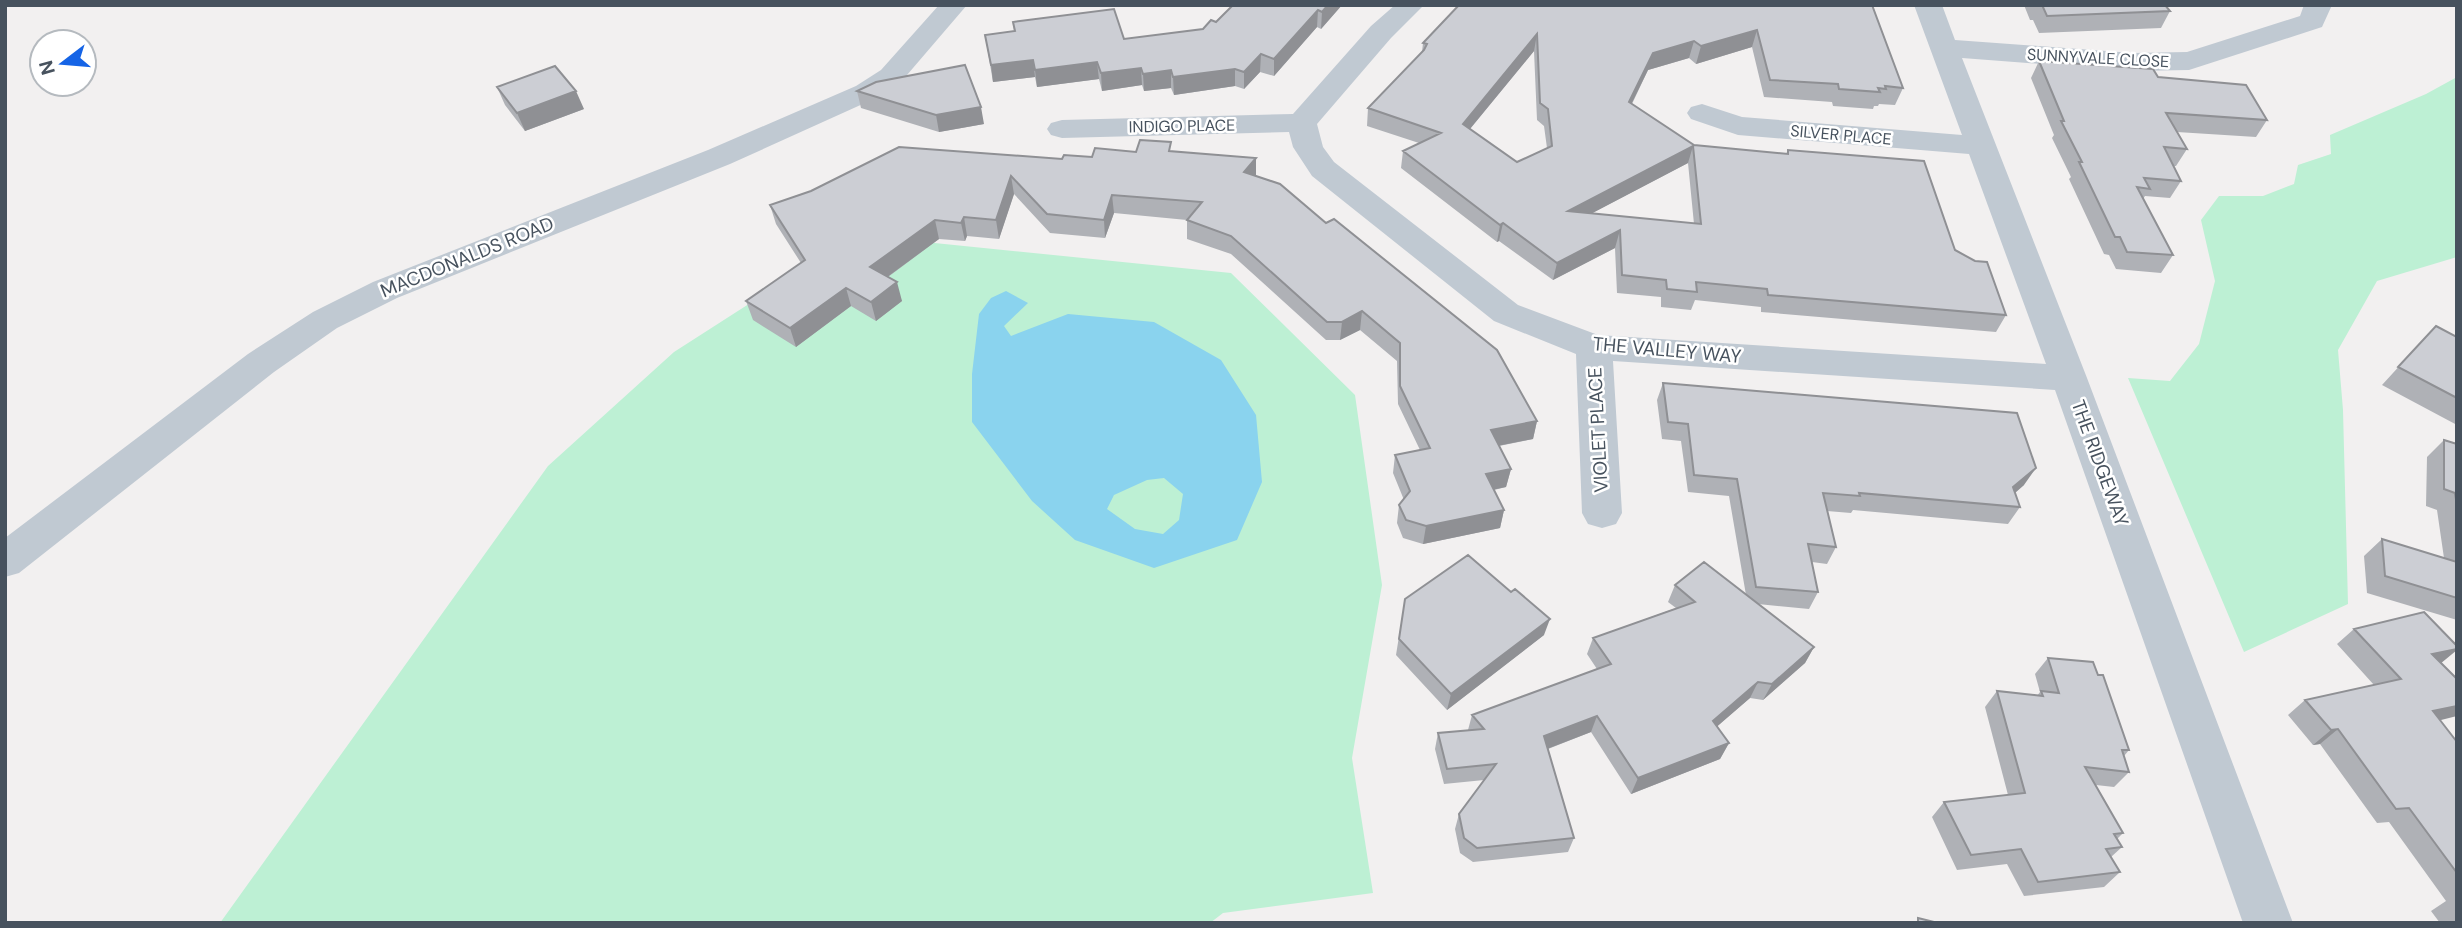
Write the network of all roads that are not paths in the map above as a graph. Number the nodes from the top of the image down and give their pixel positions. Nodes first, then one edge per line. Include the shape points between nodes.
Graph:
1 (954, 5) edge
2 (1411, 5) edge
3 (1928, 5) edge
4 (2318, 5) edge
5 (1944, 48) junction
6 (1702, 113) dead end
7 (1301, 123) junction
8 (1062, 129) dead end
9 (1982, 146) junction
10 (1594, 347) junction
11 (2069, 379) junction
12 (1602, 513) dead end
13 (5, 561) edge
14 (2268, 923) edge

1 - 13 street, MACDONALDS ROAD via 891,76 866,92 719,157 385,290 325,320 261,363
2 - 7 street via 1381,32
3 - 5 street, THE RIDGEWAY
4 - 5 street, SUNNYVALE CLOSE via 2312,21 2189,61 2133,62
5 - 9 street, THE RIDGEWAY
6 - 9 street, SILVER PLACE via 1738,126
7 - 8 street, INDIGO PLACE
7 - 10 street, THE VALLEY WAY via 1308,147 1322,169 1506,313
9 - 11 street, THE RIDGEWAY
10 - 11 street, THE VALLEY WAY
10 - 12 street, VIOLET PLACE
11 - 14 street, THE RIDGEWAY

